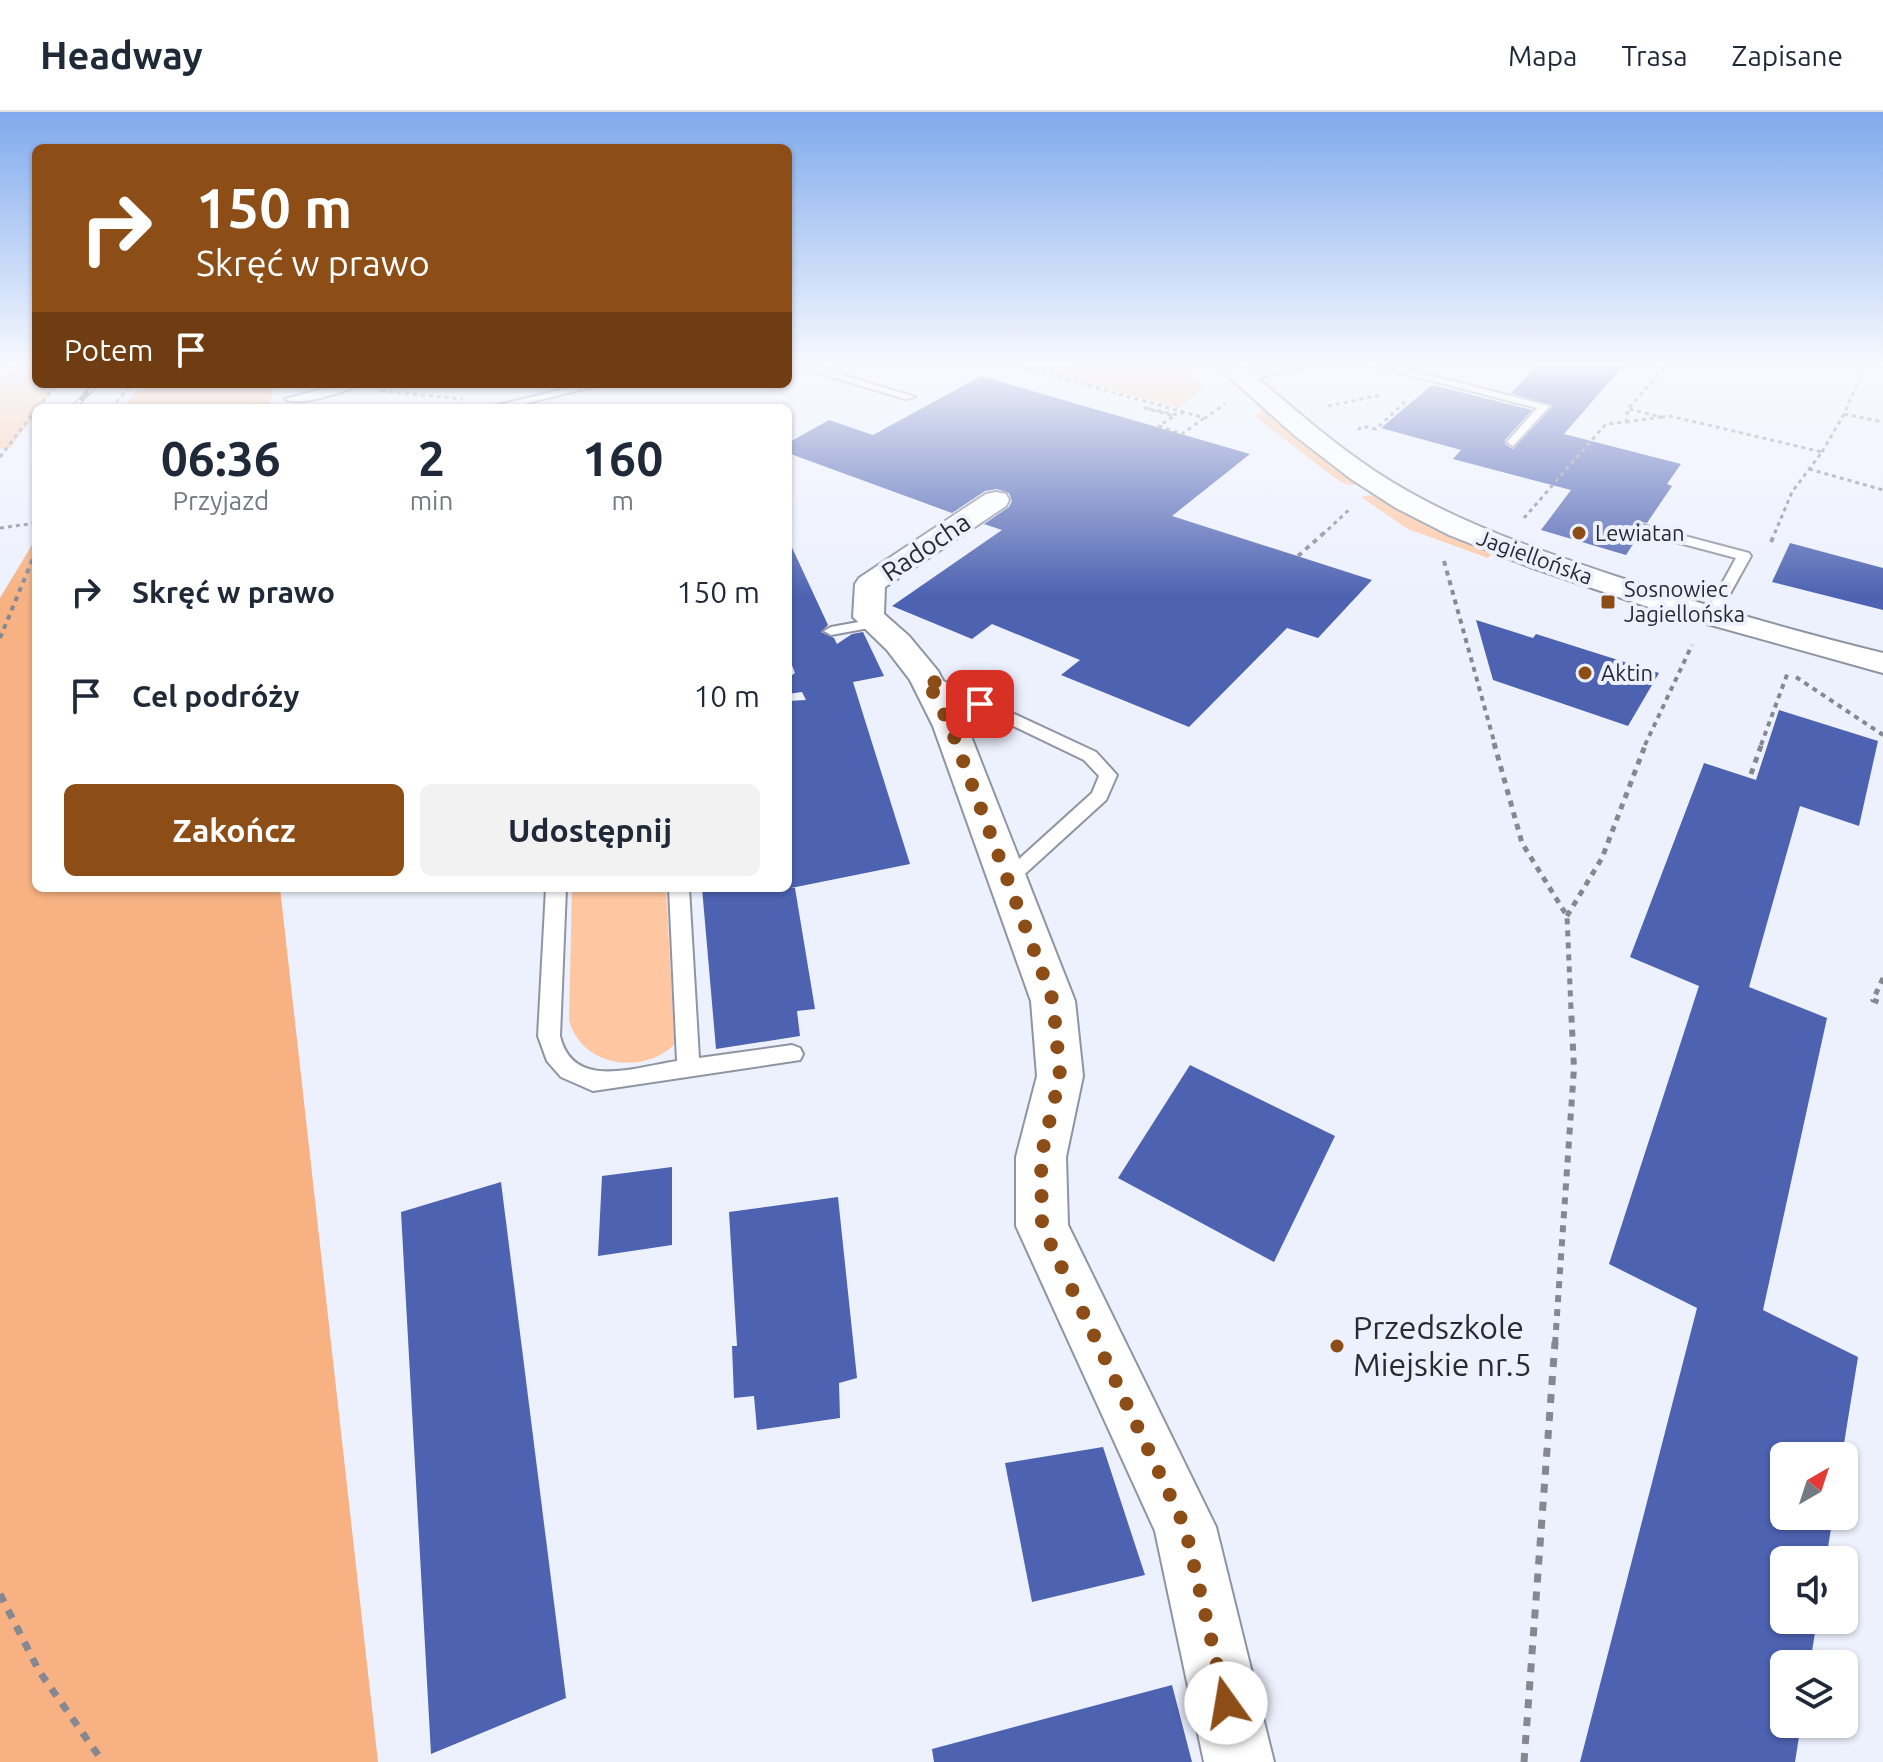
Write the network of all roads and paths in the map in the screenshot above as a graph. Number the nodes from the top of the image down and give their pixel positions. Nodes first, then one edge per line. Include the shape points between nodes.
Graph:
1 (1318, 443) edge
2 (1589, 443) edge
3 (1784, 443) edge
4 (1827, 443) edge
5 (1822, 452) junction
6 (1809, 469) junction
7 (1883, 490) edge
8 (996, 500) dead end
9 (1355, 505) dead end
10 (1520, 522) dead end
11 (32, 524) edge
12 (0, 528) edge
13 (1643, 529) dead end
14 (1441, 549) dead end
15 (1298, 556) dead end
16 (1744, 556) junction
17 (32, 561) edge
18 (1704, 625) junction
19 (0, 638) edge
20 (1790, 663) dead end
21 (1883, 663) edge
22 (1788, 672) junction
23 (926, 678) junction
24 (1883, 735) edge
25 (1751, 774) dead end
26 (1009, 877) junction
27 (556, 892) edge
28 (679, 892) edge
29 (1567, 916) junction
30 (1883, 978) edge
31 (1883, 1004) edge
32 (792, 1054) dead end
33 (688, 1068) junction
34 (0, 1594) edge
35 (103, 1762) edge
36 (1239, 1762) edge
37 (1524, 1762) edge

1 - 18 street, Jagiellońska via 1440,520
2 - 10 path
3 - 5 path
4 - 5 path
5 - 6 path
6 - 7 path
6 - 16 path via 1792,492 1762,558
8 - 23 street, Radocha via 870,584 868,617 853,627 898,643
9 - 15 path
11 - 12 path
13 - 16 lane
14 - 29 path via 1522,843
16 - 18 lane
17 - 19 path
18 - 21 street, Jagiellońska
18 - 29 path via 1644,748 1602,858
20 - 22 path
22 - 24 path
22 - 25 path
23 - 26 street, Radocha
23 - 26 lane via 1090,756 1108,775 1100,796
26 - 36 street, Radocha via 1053,1001 1060,1076 1041,1157 1042,1226 1185,1527
27 - 33 lane via 549,1036 553,1057 568,1072 593,1082
28 - 33 lane
29 - 37 path via 1574,1068
30 - 31 path via 1873,1000
32 - 33 lane
34 - 35 path via 39,1671

